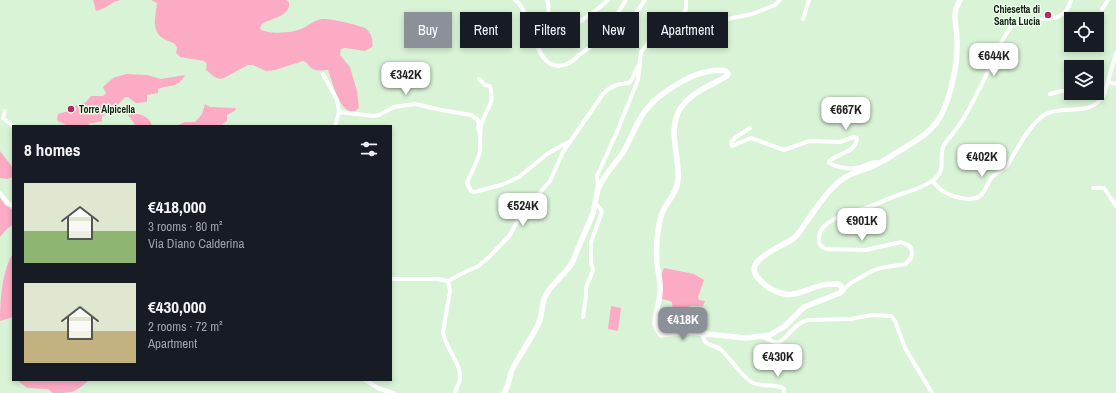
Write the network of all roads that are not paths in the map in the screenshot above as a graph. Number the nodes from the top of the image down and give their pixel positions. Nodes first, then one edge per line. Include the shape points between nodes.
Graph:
1 (514, 0) edge
2 (547, 0) edge
3 (608, 0) edge
4 (626, 0) edge
5 (645, 0) edge
6 (686, 0) edge
7 (780, 0) edge
8 (809, 0) edge
9 (960, 0) edge
10 (1071, 0) edge
11 (1108, 0) edge
12 (1102, 9) dead end
13 (618, 12) edge
14 (636, 12) edge
15 (685, 12) edge
16 (803, 18) dead end
17 (728, 19) edge
18 (647, 44) edge
19 (589, 48) edge
20 (1116, 53) edge
21 (640, 64) junction
22 (323, 74) dead end
23 (479, 79) dead end
24 (1108, 82) junction
25 (1116, 84) edge
26 (1064, 91) edge
27 (1105, 93) joint
28 (1050, 94) dead end
29 (5, 111) dead end
30 (339, 112) junction
31 (12, 125) edge
32 (335, 125) edge
33 (750, 128) dead end
34 (481, 136) junction
35 (570, 141) junction
36 (878, 164) junction
37 (932, 181) junction
38 (598, 188) junction
39 (1093, 188) dead end
40 (0, 194) edge
41 (595, 204) junction
42 (12, 205) edge
43 (1116, 206) edge
44 (392, 279) edge
45 (448, 281) junction
46 (843, 290) junction
47 (583, 317) dead end
48 (703, 334) junction
49 (763, 337) junction
50 (367, 381) edge
51 (394, 393) edge
52 (455, 393) edge
53 (504, 393) edge
54 (784, 393) edge
55 (932, 393) edge

1 - 19 street via 525,12 544,60 550,64 567,64
2 - 3 street via 549,28 558,34 566,32
4 - 13 street
5 - 14 street
6 - 15 street
7 - 17 street via 775,5 752,14
8 - 16 street
9 - 36 main road via 954,15 958,42 952,83 938,120 922,138
10 - 37 street via 1066,10 1058,17 1029,19 1010,28 963,120 945,145 942,169
11 - 12 street
18 - 21 street via 641,52
20 - 24 street
21 - 35 street via 631,81 618,84 603,94
21 - 38 street via 634,91 597,176
22 - 30 street
23 - 34 street via 484,85 490,86 492,94 491,105 482,123
24 - 25 street
24 - 27 street
26 - 28 street
27 - 37 street via 1101,101 1092,107 1054,111 1044,115 1023,140 1007,166 993,176 982,194 976,198 967,199 946,193
29 - 31 street via 3,118
30 - 32 street
30 - 34 street via 374,116 394,106 414,104 470,115 477,119
33 - 36 street via 731,142 732,146 751,138 784,150 809,141 840,142 854,137 857,138 857,142 852,148 830,159 829,163 849,168 859,168 873,162
34 - 35 street via 478,156 467,183 471,192 504,184 519,177 547,154
35 - 45 street via 550,182 520,216 510,235 477,267
36 - 46 main road via 849,175 840,182 795,237 759,259 755,265 754,272 757,278 782,294 833,284 840,285
37 - 46 street via 870,207 843,215 824,226 819,241 826,249 866,250 901,242 908,245 912,251 911,258 906,264 872,271
38 - 41 main road
38 - 48 main road via 622,155 640,119 657,98 668,89 694,77 726,71 727,76 696,92 680,109 673,133 679,166 678,181 662,214 658,232 657,263 660,291 656,330 661,335 687,332
39 - 43 street via 1104,188
40 - 42 street
41 - 47 street via 602,212 591,242 593,270 587,283
41 - 53 main road via 572,263 547,293 540,319
44 - 45 street
45 - 52 street via 450,291 443,332 458,367 460,378
46 - 49 main road via 835,296 804,308 770,336
48 - 49 main road via 738,338
48 - 54 street via 708,344 720,349 752,383 781,387
49 - 55 street via 780,342 798,324 808,320 891,316 895,320 905,348
50 - 51 street

